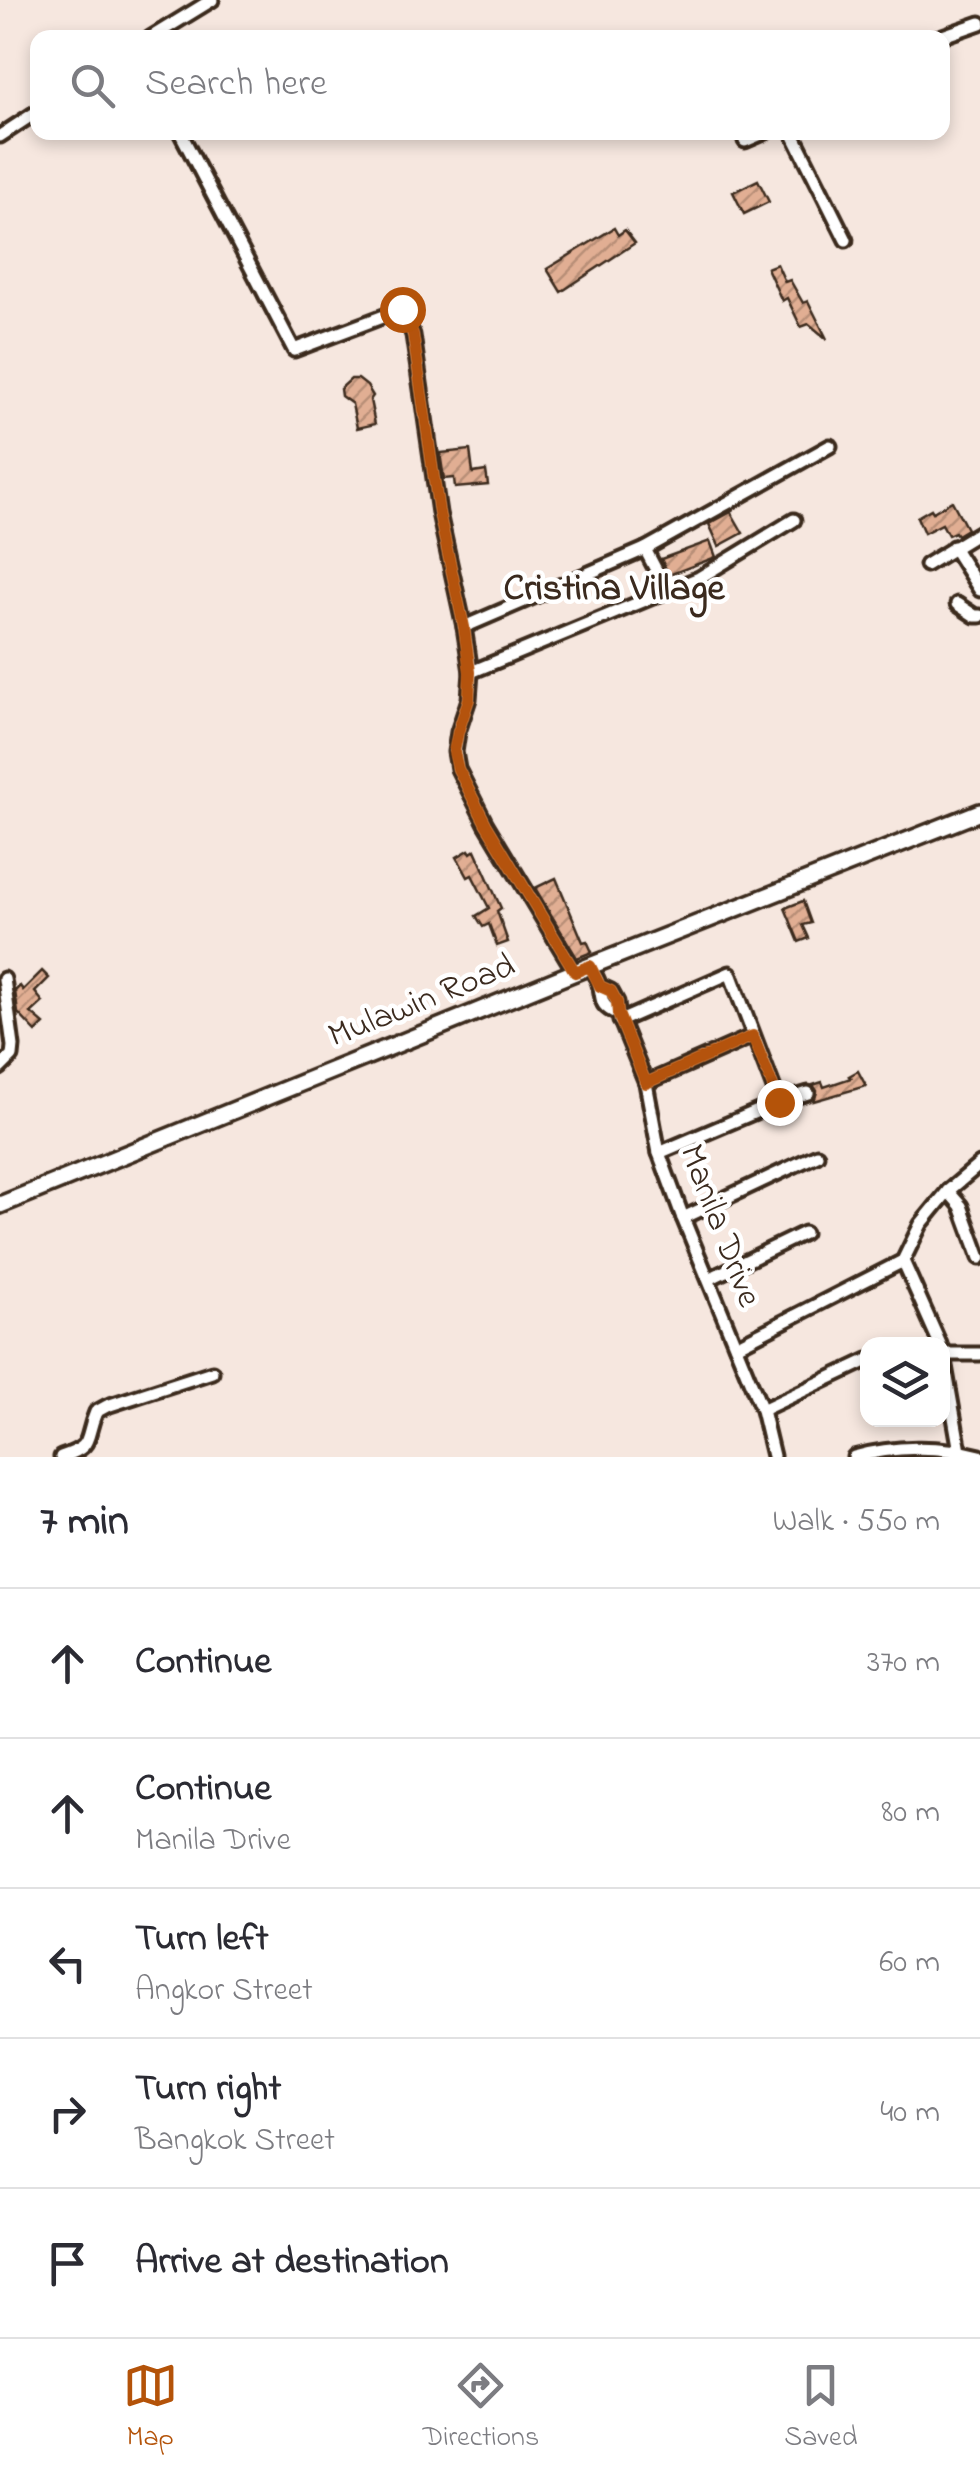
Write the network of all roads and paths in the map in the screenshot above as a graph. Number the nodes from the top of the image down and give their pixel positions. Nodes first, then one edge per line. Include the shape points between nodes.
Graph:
1 (212, 0) edge
2 (980, 23) edge
3 (163, 30) edge
4 (950, 33) edge
5 (30, 116) edge
6 (0, 136) edge
7 (184, 140) edge
8 (796, 140) edge
9 (846, 240) dead end
10 (830, 446) dead end
11 (794, 520) dead end
12 (980, 532) edge
13 (953, 547) junction
14 (644, 549) junction
15 (926, 565) dead end
16 (980, 591) edge
17 (667, 592) junction
18 (958, 604) dead end
19 (977, 616) edge
20 (464, 627) junction
21 (470, 672) junction
22 (980, 812) edge
23 (582, 969) junction
24 (4, 978) dead end
25 (619, 1018) junction
26 (753, 1036) junction
27 (0, 1068) edge
28 (646, 1083) junction
29 (808, 1093) dead end
30 (779, 1102) junction
31 (660, 1153) junction
32 (816, 1155) dead end
33 (980, 1164) edge
34 (948, 1191) junction
35 (0, 1206) edge
36 (683, 1218) junction
37 (804, 1233) dead end
38 (980, 1258) edge
39 (903, 1261) junction
40 (709, 1280) junction
41 (936, 1337) edge
42 (736, 1346) junction
43 (950, 1351) edge
44 (980, 1354) edge
45 (860, 1364) edge
46 (212, 1372) dead end
47 (950, 1394) edge
48 (762, 1410) junction
49 (961, 1454) edge
50 (776, 1456) edge
51 (980, 1456) edge
52 (61, 1457) edge
53 (765, 1457) edge
54 (854, 1457) edge

1 - 3 street
2 - 4 street
5 - 6 street
7 - 20 street, Manila Drive via 294,350 402,309 413,334 439,513
8 - 9 street
10 - 14 street
11 - 17 street
12 - 13 street
13 - 15 street
13 - 16 street
14 - 17 street
14 - 20 street
16 - 19 street
17 - 21 street
18 - 19 street
20 - 21 street, Manila Drive
21 - 23 street, Manila Drive via 454,752 458,769 486,824
22 - 23 main road, Mulawin Road
23 - 25 street, Manila Drive via 611,991
23 - 35 main road, Mulawin Road
24 - 27 street via 13,1046
25 - 26 street via 730,973
25 - 28 street, Manila Drive
26 - 28 street
26 - 30 street
28 - 31 street, Manila Drive
29 - 30 street
30 - 31 street
31 - 36 street, Manila Drive
32 - 36 street
33 - 34 street
34 - 38 street via 961,1206
34 - 39 street
36 - 40 street, Manila Drive
37 - 40 street
39 - 41 street
39 - 42 street
40 - 42 street, Manila Drive
42 - 48 street, Manila Drive
43 - 44 street
45 - 48 street
46 - 52 street via 96,1412 88,1442
47 - 49 street
48 - 50 street, Manila Drive
49 - 51 street
49 - 54 street via 880,1450
50 - 53 street

